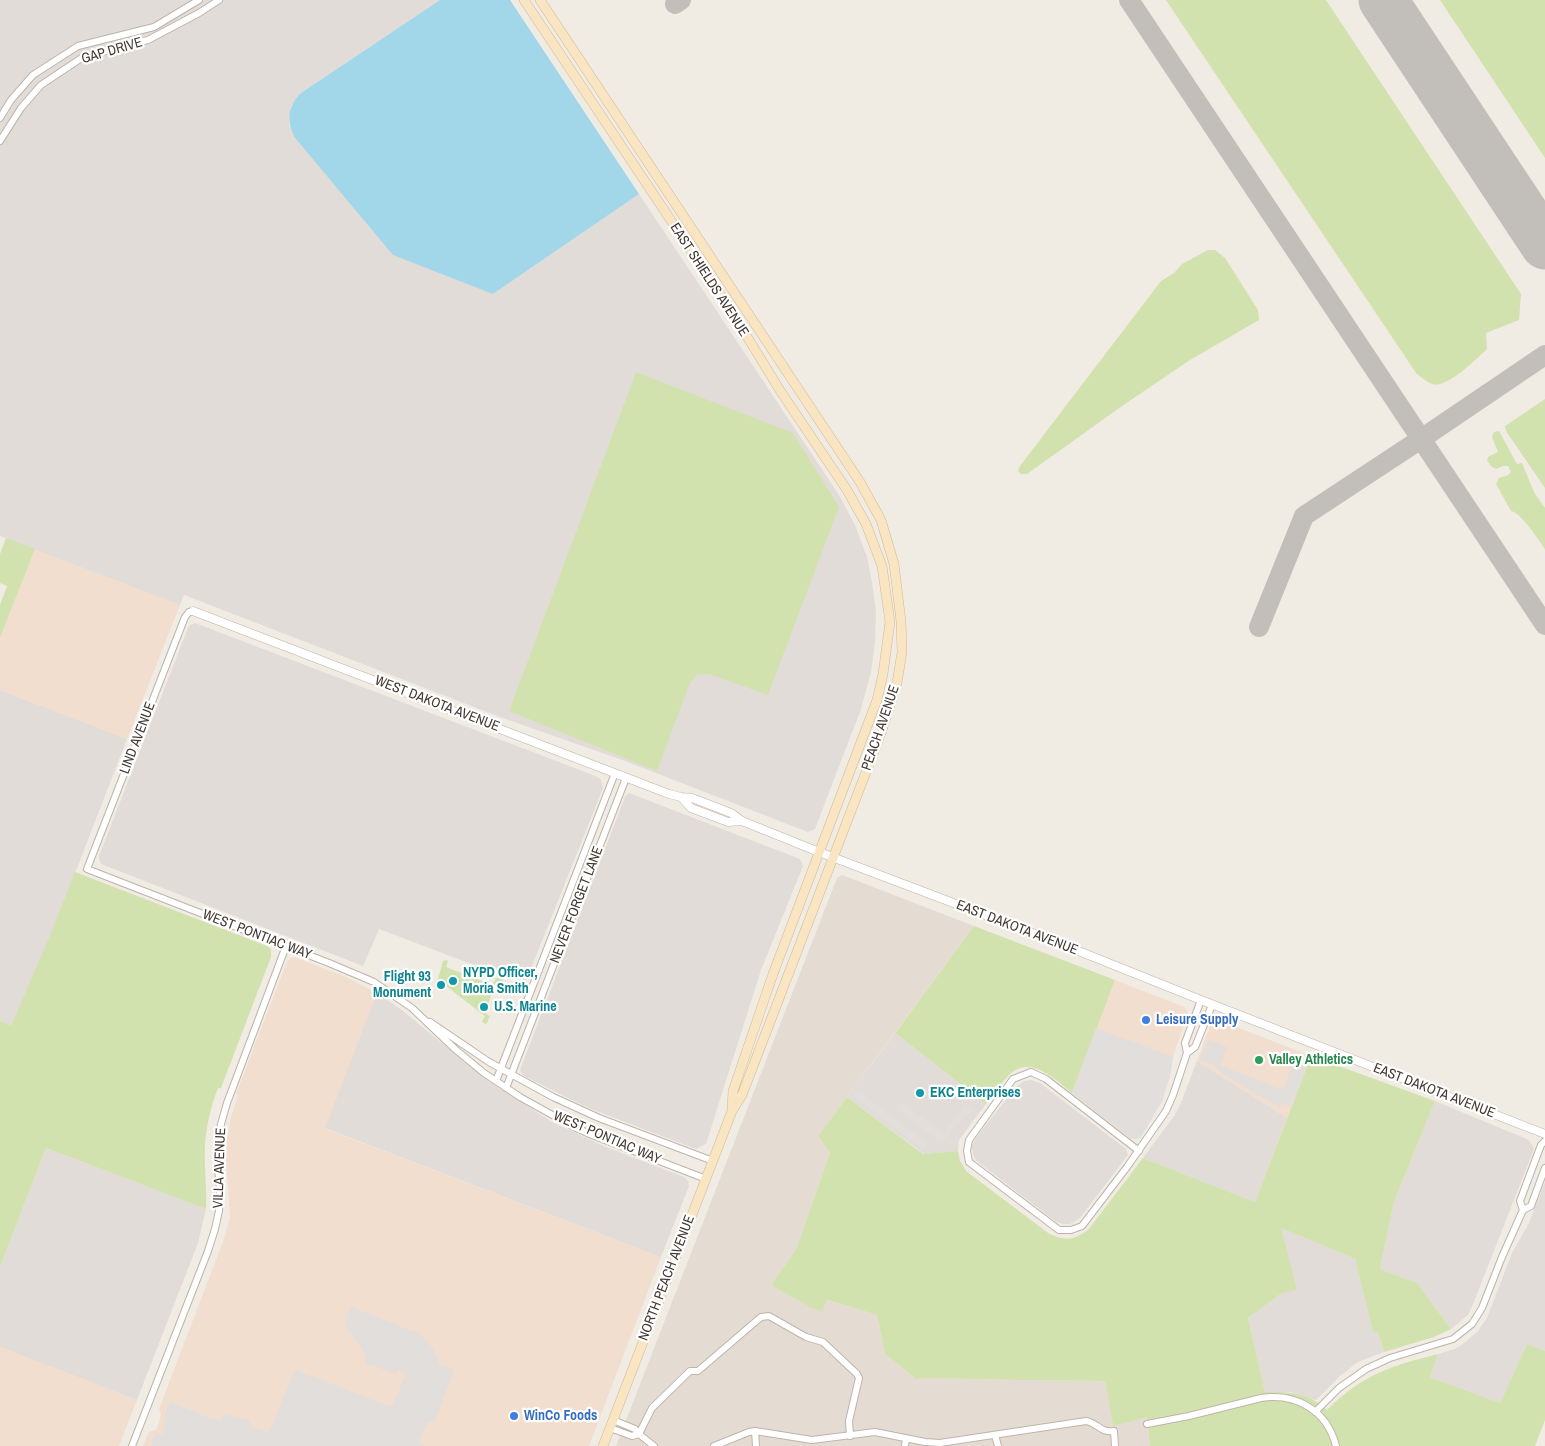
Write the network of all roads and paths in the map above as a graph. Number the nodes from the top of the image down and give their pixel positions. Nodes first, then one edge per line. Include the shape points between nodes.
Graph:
1 (219, 0) edge
2 (524, 0) edge
3 (540, 0) edge
4 (196, 2) edge
5 (199, 13) junction
6 (78, 46) junction
7 (83, 56) junction
8 (33, 75) junction
9 (41, 85) junction
10 (0, 118) edge
11 (0, 141) edge
12 (843, 456) junction
13 (830, 465) junction
14 (894, 564) joint
15 (193, 611) joint
16 (615, 773) junction
17 (626, 778) junction
18 (819, 852) junction
19 (834, 858) junction
20 (87, 869) joint
21 (286, 946) junction
22 (1201, 1000) junction
23 (1212, 1004) junction
24 (419, 1014) junction
25 (1187, 1053) junction
26 (500, 1069) junction
27 (512, 1075) junction
28 (496, 1081) junction
29 (506, 1088) junction
30 (732, 1111) junction
31 (1545, 1134) edge
32 (1545, 1141) edge
33 (1139, 1151) junction
34 (713, 1161) junction
35 (1545, 1168) edge
36 (706, 1179) junction
37 (1523, 1210) junction
38 (1315, 1412) junction
39 (611, 1424) junction
40 (1147, 1424) dead end
41 (755, 1432) junction
42 (639, 1434) junction
43 (995, 1435) junction
44 (850, 1436) junction
45 (906, 1438) junction
46 (132, 1446) edge
47 (602, 1446) edge
48 (654, 1446) edge
49 (714, 1446) edge
50 (756, 1446) edge
51 (905, 1446) edge
52 (998, 1446) edge
53 (1115, 1446) edge
54 (1336, 1446) edge

1 - 5 street, GAP DRIVE
2 - 13 main road, EAST SHIELDS AVENUE
3 - 12 main road, EAST SHIELDS AVENUE
4 - 5 street
4 - 6 street, GAP DRIVE via 154,27
5 - 7 street, GAP DRIVE via 148,40
6 - 7 street
6 - 8 street, GAP DRIVE
7 - 9 street, GAP DRIVE
8 - 9 street
8 - 10 street, GAP DRIVE
9 - 11 street, GAP DRIVE via 20,108
12 - 13 main road
12 - 14 main road, EAST SHIELDS AVENUE via 881,520
13 - 18 main road, EAST SHIELDS AVENUE via 866,524 882,566 890,622 877,700
14 - 19 main road, PEACH AVENUE via 902,621 902,652 897,682
15 - 16 street, WEST DAKOTA AVENUE
15 - 20 street, LIND AVENUE via 185,617
16 - 17 street, WEST DAKOTA AVENUE
16 - 26 street, NEVER FORGET LANE
17 - 18 street, WEST DAKOTA AVENUE via 681,797 692,808 728,822 742,821
17 - 27 street, NEVER FORGET LANE
18 - 19 street, WEST DAKOTA AVENUE
18 - 30 main road, NORTH PEACH AVENUE via 760,1011 734,1091
19 - 22 street, EAST DAKOTA AVENUE
19 - 30 main road, NORTH PEACH AVENUE via 742,1095
20 - 21 street, WEST PONTIAC WAY
21 - 24 street, WEST PONTIAC WAY via 359,974
21 - 46 street, VILLA AVENUE via 221,1124 217,1155 219,1211 208,1251
22 - 23 street, EAST DAKOTA AVENUE
22 - 25 street via 1185,1043
23 - 25 street via 1195,1047
23 - 31 street, EAST DAKOTA AVENUE
24 - 26 street, WEST PONTIAC WAY
24 - 28 street, WEST PONTIAC WAY via 455,1049
25 - 33 street via 1166,1111
26 - 27 street, WEST PONTIAC WAY
26 - 28 street, NEVER FORGET LANE
27 - 29 street, NEVER FORGET LANE
27 - 34 street, WEST PONTIAC WAY via 599,1118
28 - 29 street, WEST PONTIAC WAY
29 - 36 street, WEST PONTIAC WAY via 572,1126
30 - 34 main road, NORTH PEACH AVENUE
32 - 37 street via 1520,1201
33 - 33 street via 1082,1226 1071,1230 1059,1230 969,1162 967,1151 969,1140 1013,1079 1031,1072 1046,1079
34 - 36 main road, NORTH PEACH AVENUE
35 - 37 street via 1531,1206
36 - 39 main road, NORTH PEACH AVENUE
37 - 38 street via 1482,1308 1467,1329 1452,1339 1366,1369 1338,1388
38 - 40 street via 1295,1400 1273,1396
38 - 54 street via 1328,1426
39 - 42 street via 632,1436
39 - 47 main road, NORTH PEACH AVENUE
41 - 44 street via 812,1440
41 - 49 street
41 - 50 street
42 - 44 street via 652,1408 690,1371 698,1371 761,1316 769,1316 806,1337 823,1342 857,1374 849,1421
42 - 48 street
43 - 45 street via 932,1443
43 - 52 street
43 - 53 street via 1086,1421 1108,1432 1114,1431
44 - 45 street via 876,1432
45 - 51 street

